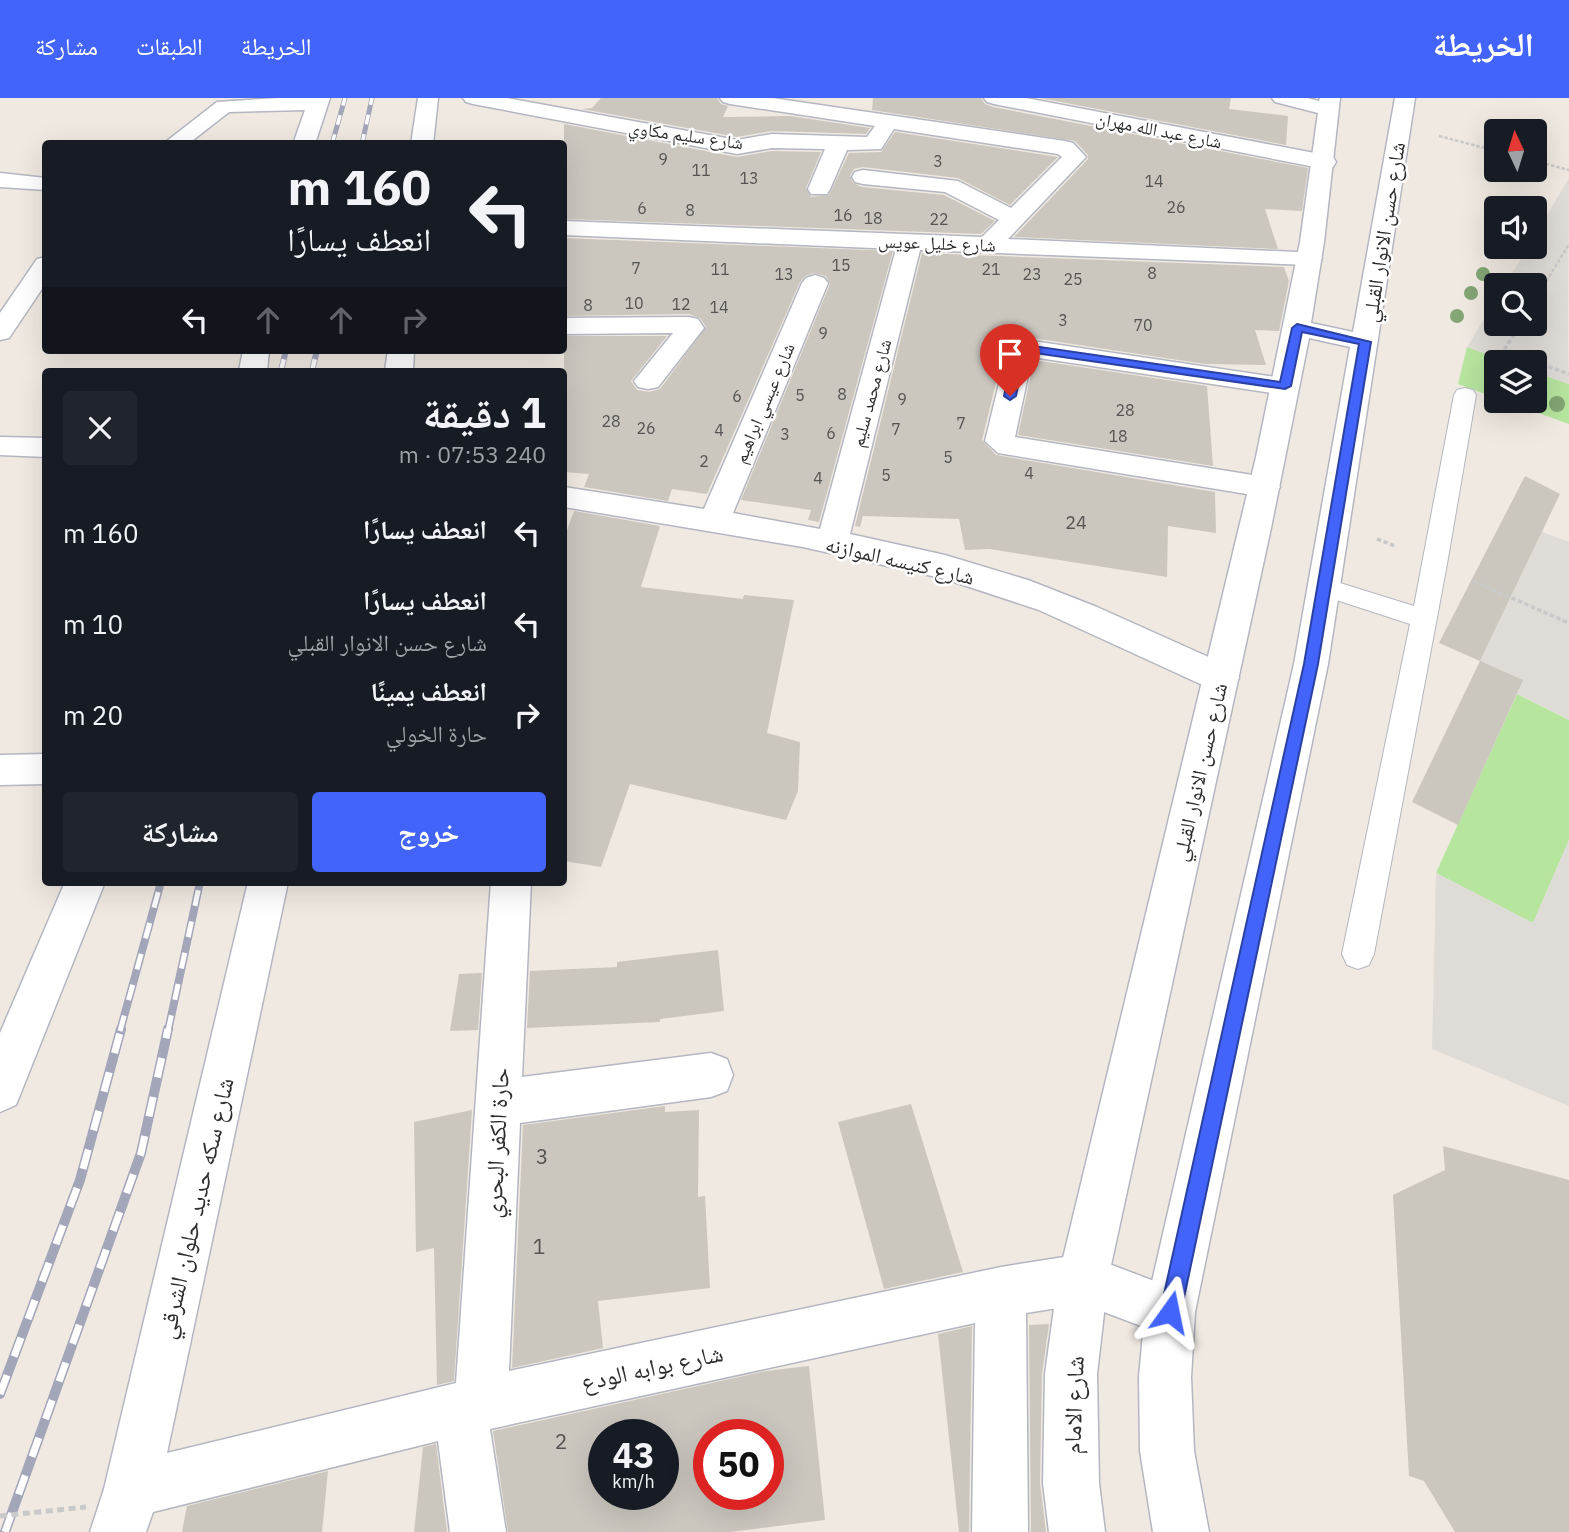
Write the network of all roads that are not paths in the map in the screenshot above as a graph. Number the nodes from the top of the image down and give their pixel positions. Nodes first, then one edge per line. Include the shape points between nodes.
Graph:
1 (428, 98) edge
2 (473, 98) edge
3 (591, 98) edge
4 (730, 98) edge
5 (994, 98) edge
6 (1282, 98) edge
7 (319, 101) edge
8 (1329, 104) edge
9 (1403, 112) edge
10 (570, 116) junction
11 (888, 122) junction
12 (549, 134) dead end
13 (975, 134) junction
14 (179, 140) edge
15 (305, 140) edge
16 (423, 140) edge
17 (838, 144) junction
18 (1325, 162) junction
19 (958, 169) junction
20 (863, 177) dead end
21 (0, 180) edge
22 (42, 184) edge
23 (819, 189) dead end
24 (1014, 219) junction
25 (567, 228) edge
26 (910, 242) junction
27 (988, 245) junction
28 (1310, 258) junction
29 (42, 270) edge
30 (816, 284) dead end
31 (567, 326) edge
32 (1297, 328) junction
33 (0, 332) edge
34 (1365, 342) junction
35 (648, 380) dead end
36 (1285, 386) junction
37 (1465, 395) dead end
38 (0, 446) edge
39 (42, 448) edge
40 (1265, 487) junction
41 (567, 498) edge
42 (713, 522) junction
43 (832, 544) junction
44 (1324, 587) junction
45 (1422, 618) junction
46 (1221, 678) junction
47 (42, 769) edge
48 (0, 770) edge
49 (83, 886) edge
50 (267, 886) edge
51 (511, 886) edge
52 (1358, 954) dead end
53 (711, 1075) dead end
54 (0, 1089) edge
55 (499, 1103) junction
56 (1083, 1279) junction
57 (1000, 1292) junction
58 (1170, 1312) junction
59 (470, 1407) junction
60 (112, 1509) edge
61 (478, 1532) edge
62 (1000, 1532) edge
63 (1077, 1532) edge
64 (1181, 1532) edge

1 - 16 street
2 - 10 street, شارع سليم مكاوي
3 - 10 street
4 - 11 street
5 - 13 street
5 - 18 street, شارع عبد الله مهران
6 - 8 street
7 - 14 street via 223,106
7 - 15 street
8 - 18 street, شارع حسن الانوار القبلي
9 - 34 street, شارع حسن الانوار القبلي
10 - 12 street
10 - 17 street, شارع سليم مكاوي via 737,147 772,141
11 - 13 street
11 - 17 street, شارع سليم مكاوي via 873,144
13 - 19 street
13 - 24 street via 1065,148 1075,157
17 - 23 street
18 - 28 street, شارع حسن الانوار القبلي
19 - 20 street
19 - 24 street
21 - 22 street
24 - 27 street
25 - 26 street, شارع خليل عويس
26 - 27 street, شارع خليل عويس
26 - 43 street, شارع محمد سليم
27 - 28 street, شارع خليل عويس
28 - 32 street, شارع حسن الانوار القبلي
29 - 33 street
30 - 42 street, شارع عيسي ابراهيم
31 - 35 street via 689,325
32 - 34 street
32 - 36 street, شارع حسن الانوار القبلي
34 - 44 street, شارع حسن الانوار القبلي
36 - 40 street, شارع حسن الانوار القبلي
36 - 40 street via 1026,348 1020,351 1000,441 1008,446
37 - 45 lane
38 - 39 street
40 - 46 street, شارع حسن الانوار القبلي
41 - 42 street, شارع كنيسه الموازنه
42 - 43 street, شارع كنيسه الموازنه
43 - 46 street, شارع كنيسه الموازنه via 946,567 1042,598
44 - 45 lane
44 - 58 street, شارع حسن الانوار القبلي
45 - 52 lane
46 - 56 street, شارع حسن الانوار القبلي
47 - 48 street
49 - 54 street
50 - 60 street, شارع سكه حديد حلوان الشرقي
51 - 55 street, حارة الكفر البحري
53 - 55 street
55 - 59 street, حارة الكفر البحري
56 - 57 street, شارع بوابه الودع
56 - 58 street, شارع بوابه الودع
56 - 63 street, شارع الامام via 1070,1374 1071,1483
57 - 59 street, شارع بوابه الودع
57 - 62 street
58 - 64 street via 1165,1377 1167,1451
59 - 60 street, شارع بوابه الودع
59 - 61 street, حارة الكفر البحري

